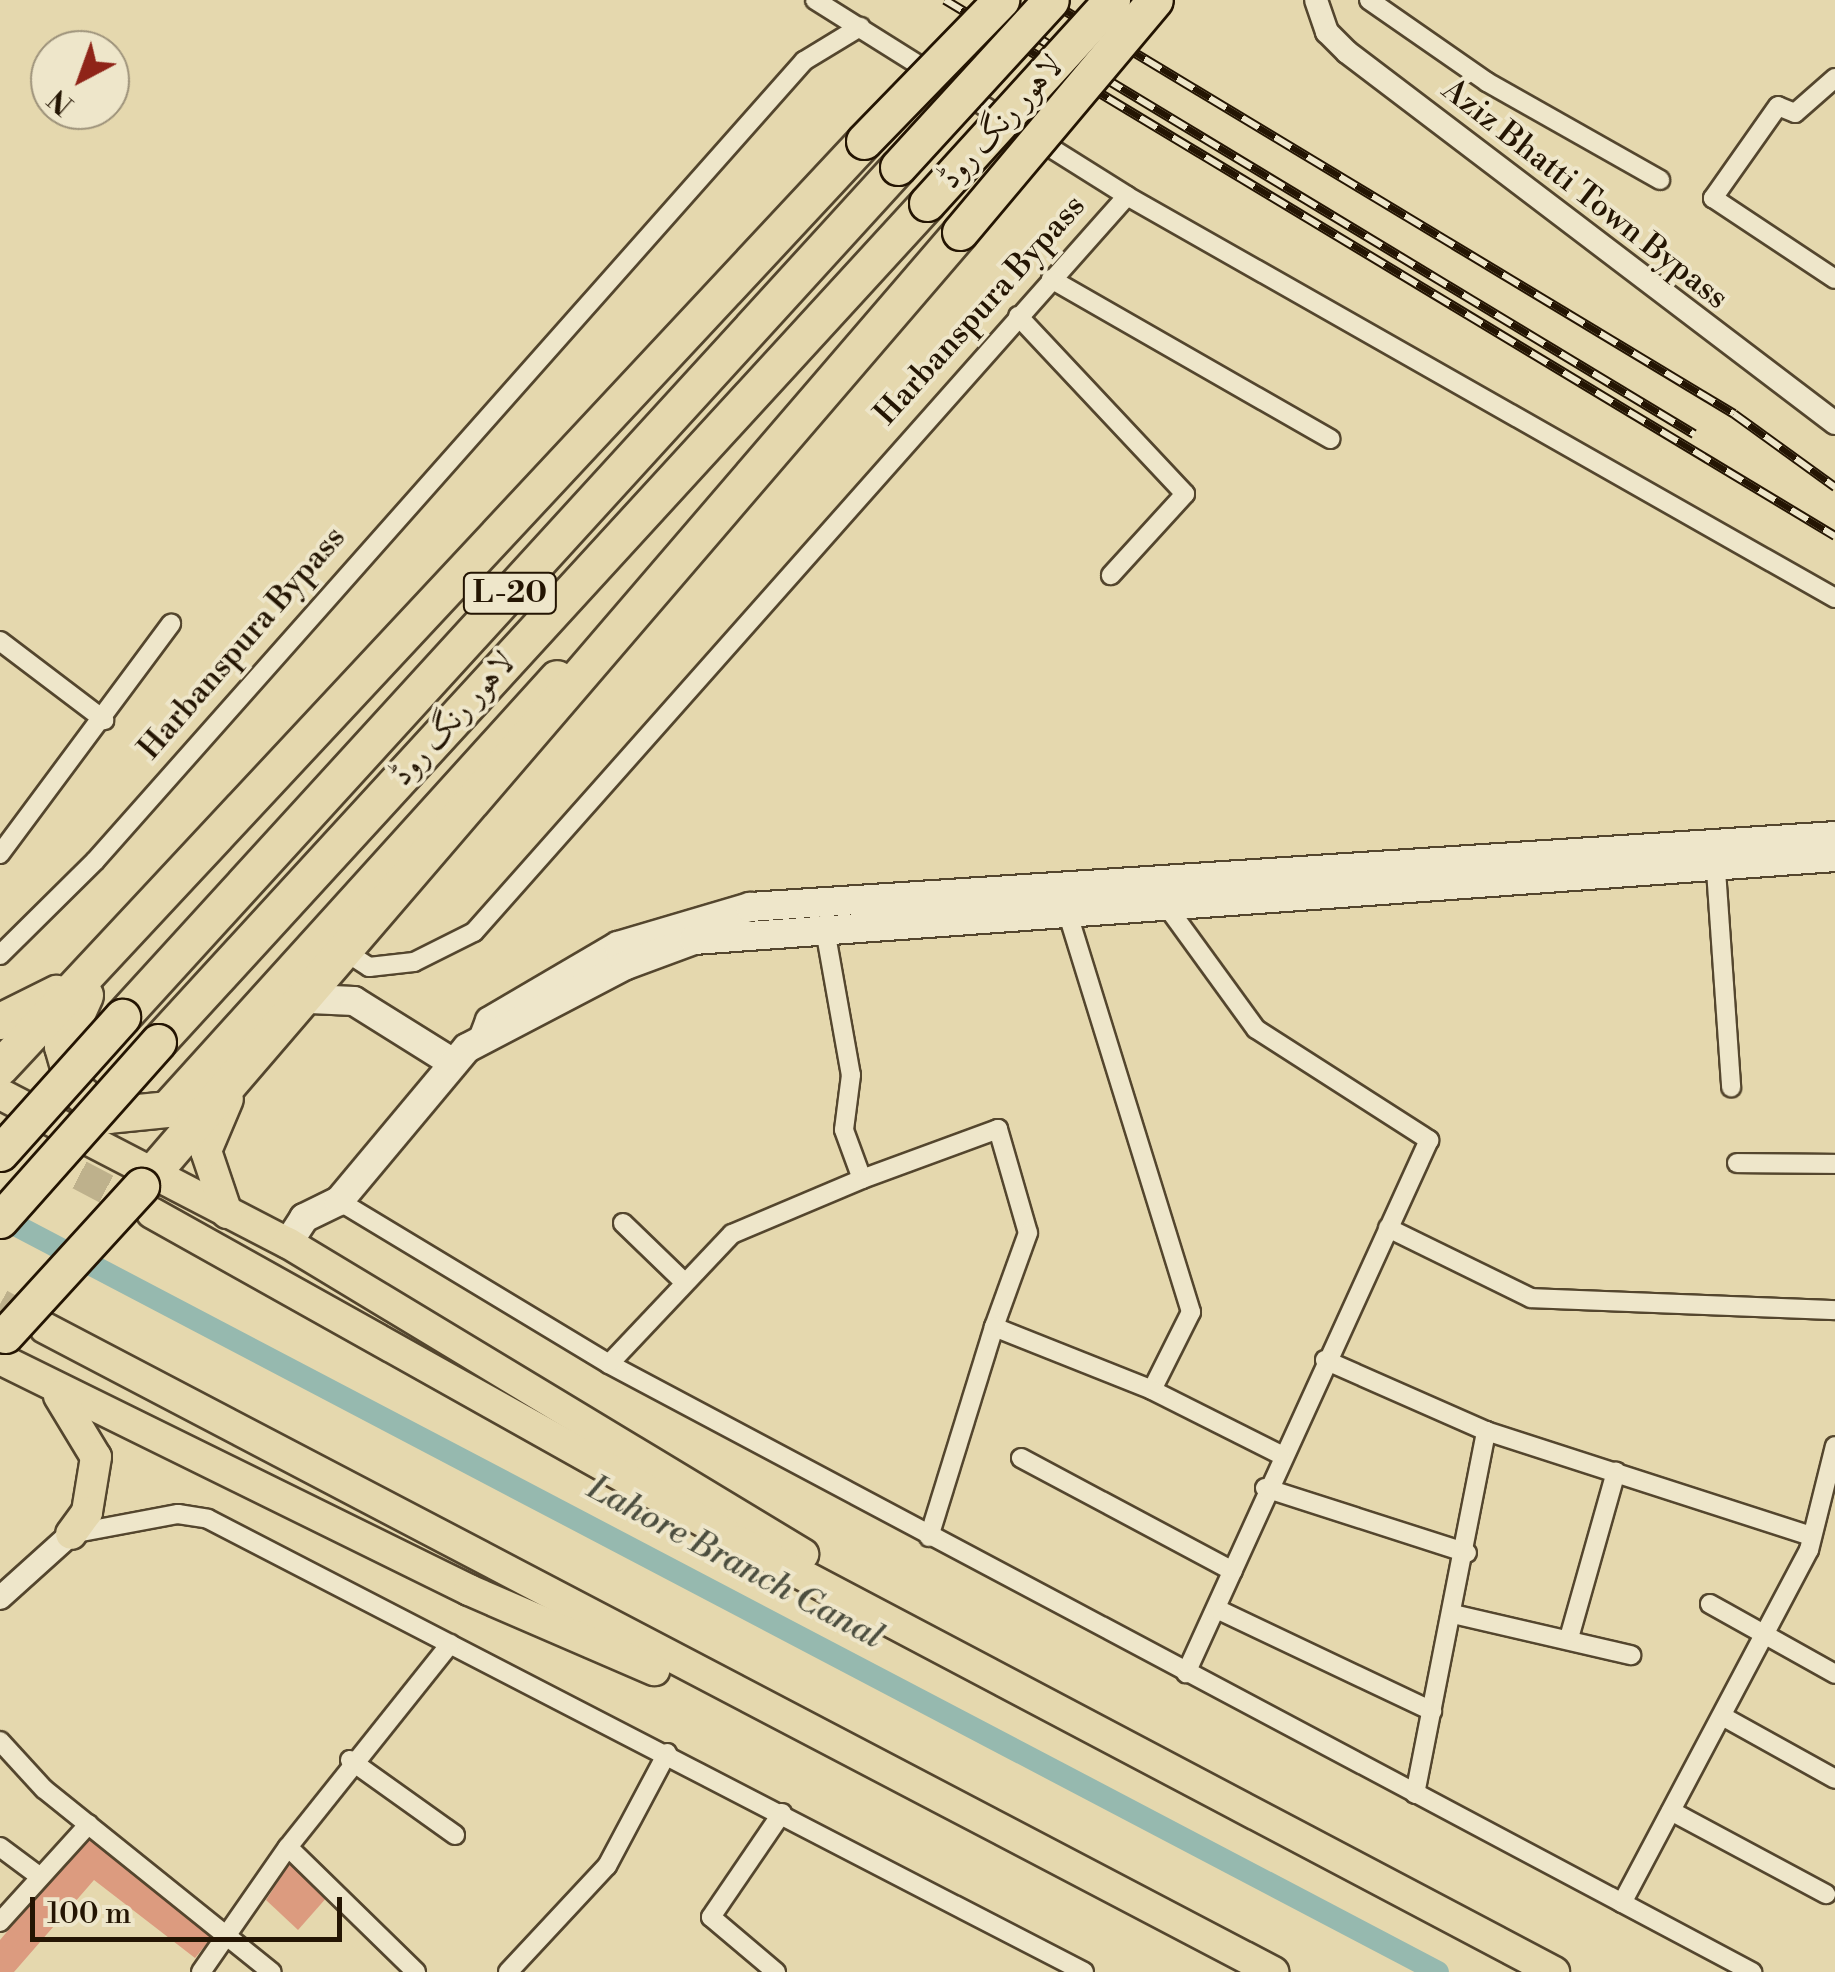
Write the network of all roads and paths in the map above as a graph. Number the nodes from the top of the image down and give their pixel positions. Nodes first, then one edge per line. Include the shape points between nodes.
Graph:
1 (815, 0) edge
2 (1001, 0) edge
3 (1050, 0) edge
4 (1112, 0) edge
5 (1155, 0) edge
6 (1316, 0) edge
7 (1368, 0) edge
8 (860, 26) junction
9 (1835, 78) edge
10 (1660, 180) dead end
11 (1127, 196) junction
12 (1835, 278) edge
13 (1051, 279) junction
14 (1018, 316) junction
15 (1835, 423) edge
16 (1330, 439) dead end
17 (1111, 575) dead end
18 (659, 580) junction
19 (1835, 598) edge
20 (171, 624) dead end
21 (0, 641) edge
22 (104, 720) junction
23 (1835, 836) edge
24 (0, 854) edge
25 (1835, 857) edge
26 (1716, 870) junction
27 (1148, 886) junction
28 (1064, 903) junction
29 (1170, 907) junction
30 (822, 916) junction
31 (120, 944) junction
32 (349, 954) junction
33 (0, 955) edge
34 (310, 999) junction
35 (0, 1021) edge
36 (450, 1061) junction
37 (0, 1067) edge
38 (239, 1078) junction
39 (1730, 1087) dead end
40 (0, 1094) edge
41 (0, 1152) edge
42 (1737, 1163) dead end
43 (1835, 1164) edge
44 (862, 1179) junction
45 (149, 1190) junction
46 (339, 1201) junction
47 (227, 1212) junction
48 (0, 1220) edge
49 (623, 1223) dead end
50 (1388, 1228) junction
51 (288, 1244) junction
52 (682, 1280) junction
53 (1835, 1310) edge
54 (994, 1327) junction
55 (45, 1328) tunnel mouth
56 (2, 1345) edge
57 (1326, 1360) junction
58 (609, 1364) junction
59 (0, 1382) edge
60 (46, 1384) junction
61 (1152, 1390) junction
62 (1486, 1430) junction
63 (1835, 1446) edge
64 (1280, 1455) junction
65 (1021, 1458) dead end
66 (1616, 1472) junction
67 (1265, 1488) junction
68 (70, 1534) junction
69 (1812, 1536) junction
70 (929, 1537) junction
71 (1467, 1553) junction
72 (1233, 1571) junction
73 (0, 1598) edge
74 (1710, 1604) dead end
75 (1220, 1610) junction
76 (1453, 1614) junction
77 (1764, 1635) junction
78 (1569, 1638) junction
79 (450, 1644) junction
80 (1631, 1655) dead end
81 (1186, 1672) junction
82 (1835, 1674) edge
83 (1005, 1680) junction
84 (1432, 1711) junction
85 (1722, 1716) junction
86 (0, 1741) edge
87 (840, 1751) junction
88 (667, 1753) junction
89 (350, 1760) junction
90 (1835, 1779) edge
91 (1415, 1794) junction
92 (1671, 1811) junction
93 (782, 1813) junction
94 (89, 1824) junction
95 (454, 1835) dead end
96 (0, 1847) edge
97 (288, 1847) junction
98 (39, 1876) junction
99 (1826, 1894) dead end
100 (1622, 1903) junction
101 (0, 1922) edge
102 (229, 1932) junction
103 (201, 1972) edge
104 (272, 1972) edge
105 (416, 1972) edge
106 (508, 1972) edge
107 (776, 1972) edge
108 (1084, 1972) edge
109 (1272, 1972) edge
110 (1554, 1972) edge
111 (1752, 1972) edge

1 - 8 street
2 - 31 highway, bridge
3 - 41 highway, لاہور رنگ روڈ / L-20, bridge
4 - 48 highway, لاہور رنگ روڈ / L-20, bridge
5 - 18 highway, bridge
6 - 15 street, Aziz Bhatti Town Bypass via 1327,32 1347,52
7 - 10 street via 1487,82
8 - 11 street
8 - 33 street, Harbanspura Bypass via 804,60 95,861
9 - 12 street via 1795,113 1778,106 1713,198
11 - 13 street, Harbanspura Bypass
11 - 19 street, Harbanspura Bypass
13 - 14 street, Harbanspura Bypass
13 - 16 street
14 - 17 street via 1185,494
14 - 32 street, Harbanspura Bypass via 474,932 414,962 369,967
18 - 31 highway via 512,721 182,1096 148,1117 89,1105 64,1068 66,1024
18 - 32 highway
20 - 22 street via 122,679 127,692
21 - 22 street
22 - 24 street
23 - 27 main road
25 - 26 main road
26 - 29 main road
26 - 39 street
27 - 28 main road
27 - 29 street
28 - 29 main road
28 - 30 main road
28 - 61 street via 1192,1312
29 - 50 street via 1256,1029 1429,1140
30 - 36 main road via 750,907 618,946 490,1021 483,1039
30 - 44 street via 851,1076 844,1130
31 - 35 highway via 39,1006
31 - 37 highway
32 - 34 highway
34 - 36 main road via 354,1001
34 - 38 highway
36 - 46 main road
38 - 45 highway
38 - 47 highway via 206,1152
40 - 45 highway
42 - 43 street
44 - 52 street via 732,1234
44 - 54 street via 998,1128 1028,1233
45 - 47 highway
45 - 56 highway, bridge
45 - 83 highway
46 - 51 main road via 304,1218
46 - 58 street
47 - 51 highway
49 - 52 street
50 - 53 street via 1531,1298
50 - 57 street
51 - 83 highway
52 - 58 street
54 - 61 street
54 - 70 street
55 - 87 highway
56 - 60 highway
57 - 62 street
57 - 64 street
58 - 70 street
59 - 60 highway
60 - 68 highway via 87,1430 96,1456 92,1498
60 - 87 highway via 469,1590
61 - 64 street
62 - 66 street
62 - 71 street
63 - 69 street
64 - 67 street
65 - 72 street
66 - 69 street
66 - 78 street
67 - 71 street
67 - 72 street
68 - 73 street
68 - 79 street via 178,1514 208,1519
69 - 77 street
70 - 81 street
71 - 76 street
72 - 75 street
74 - 77 street
75 - 81 street
75 - 84 street
76 - 78 street
76 - 84 street
77 - 82 street
77 - 85 street
78 - 80 street
79 - 88 street
79 - 89 street
81 - 91 street
83 - 110 highway
84 - 91 street
85 - 90 street
85 - 92 street
86 - 94 street
87 - 109 highway
88 - 93 street
88 - 106 street via 607,1866
89 - 95 street
89 - 97 street
91 - 100 street
92 - 99 street
92 - 100 street
93 - 107 street via 712,1916
93 - 108 street
94 - 98 street
94 - 102 street
96 - 98 street
97 - 102 street
97 - 105 street
98 - 101 street
100 - 111 street
102 - 103 street
102 - 104 street

